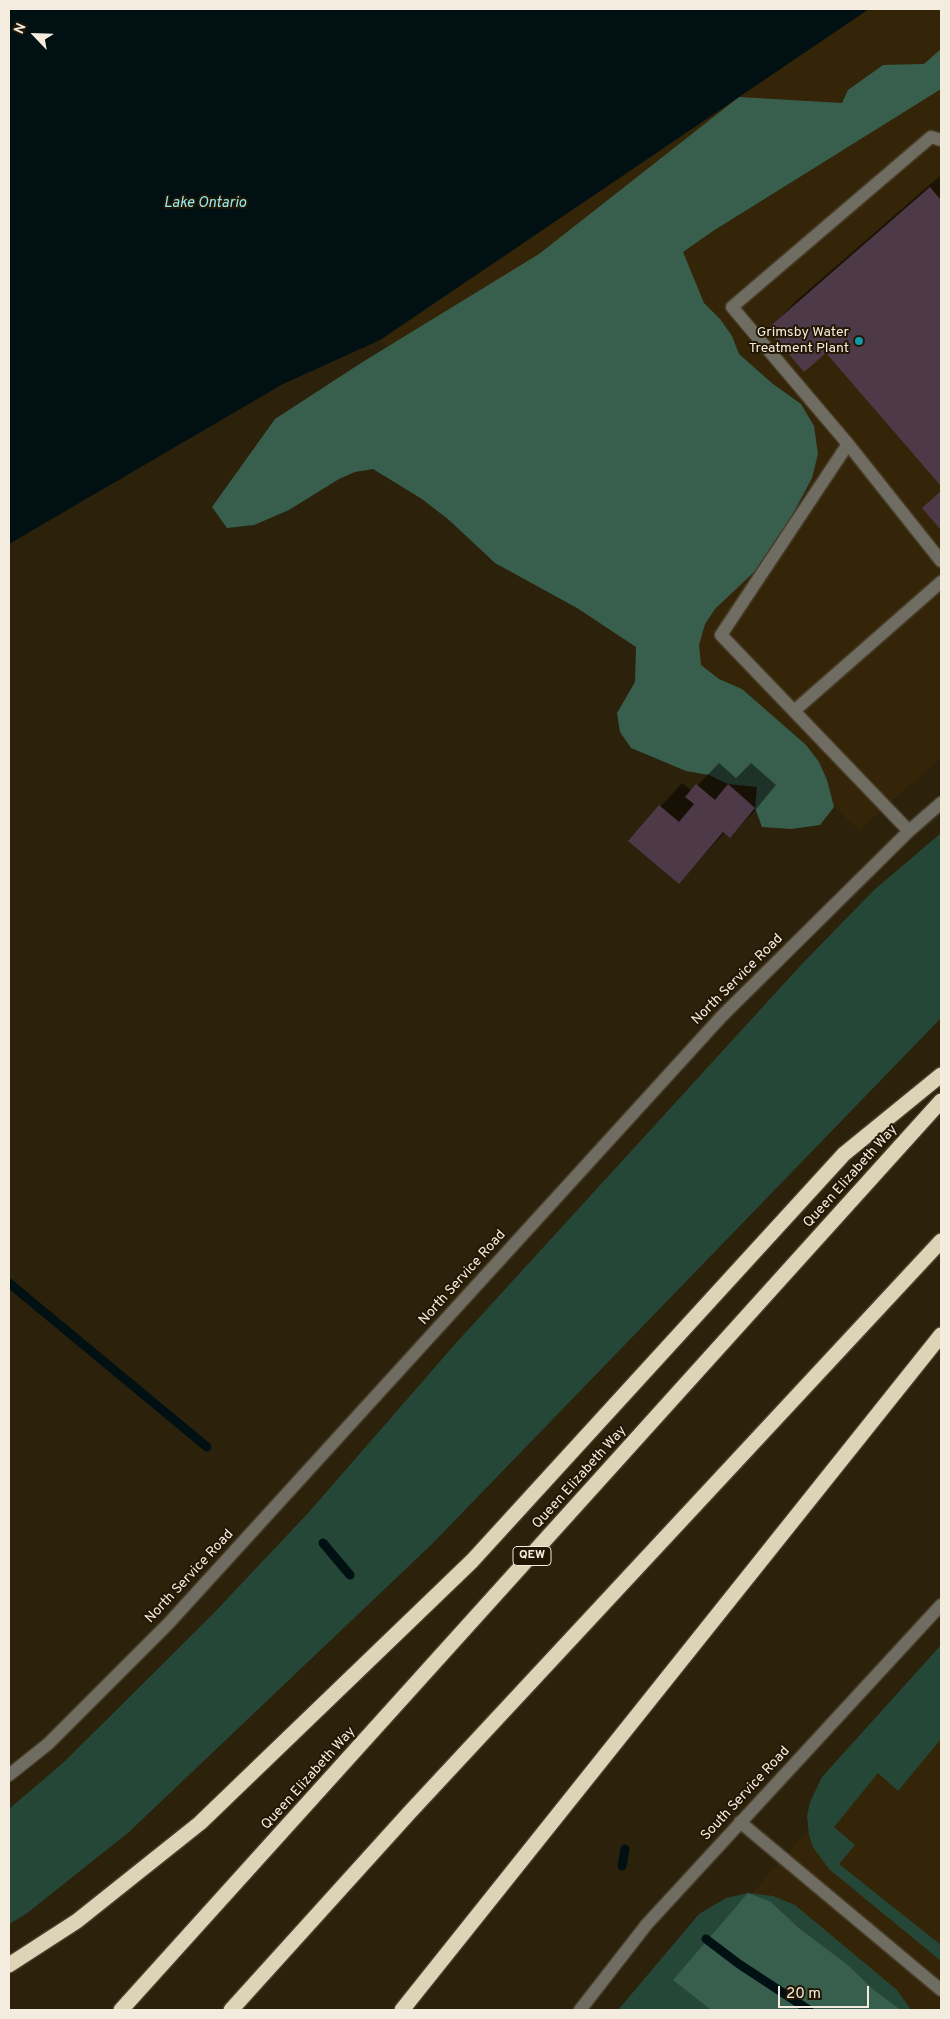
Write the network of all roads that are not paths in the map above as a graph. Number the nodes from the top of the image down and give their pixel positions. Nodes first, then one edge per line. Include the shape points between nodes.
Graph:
1 (941, 140) edge
2 (848, 444) junction
3 (941, 560) edge
4 (941, 582) edge
5 (794, 711) junction
6 (941, 803) edge
7 (909, 831) junction
8 (941, 1075) edge
9 (941, 1101) edge
10 (941, 1241) edge
11 (941, 1335) edge
12 (941, 1605) edge
13 (9, 1775) edge
14 (740, 1822) junction
15 (9, 1965) edge
16 (941, 1990) edge
17 (121, 2010) edge
18 (231, 2010) edge
19 (402, 2010) edge
20 (580, 2010) edge

1 - 2 street via 931,137 732,307
2 - 3 street
2 - 5 street via 721,635
4 - 5 street
5 - 7 street
6 - 7 street, North Service Road
7 - 13 street, North Service Road via 722,1016 168,1624 48,1744
8 - 15 highway via 844,1154 472,1562 200,1823 77,1921
9 - 17 highway, Queen Elizabeth Way / QEW
10 - 18 highway
11 - 19 highway
12 - 14 street, South Service Road
14 - 16 street
14 - 20 street, South Service Road via 647,1924

